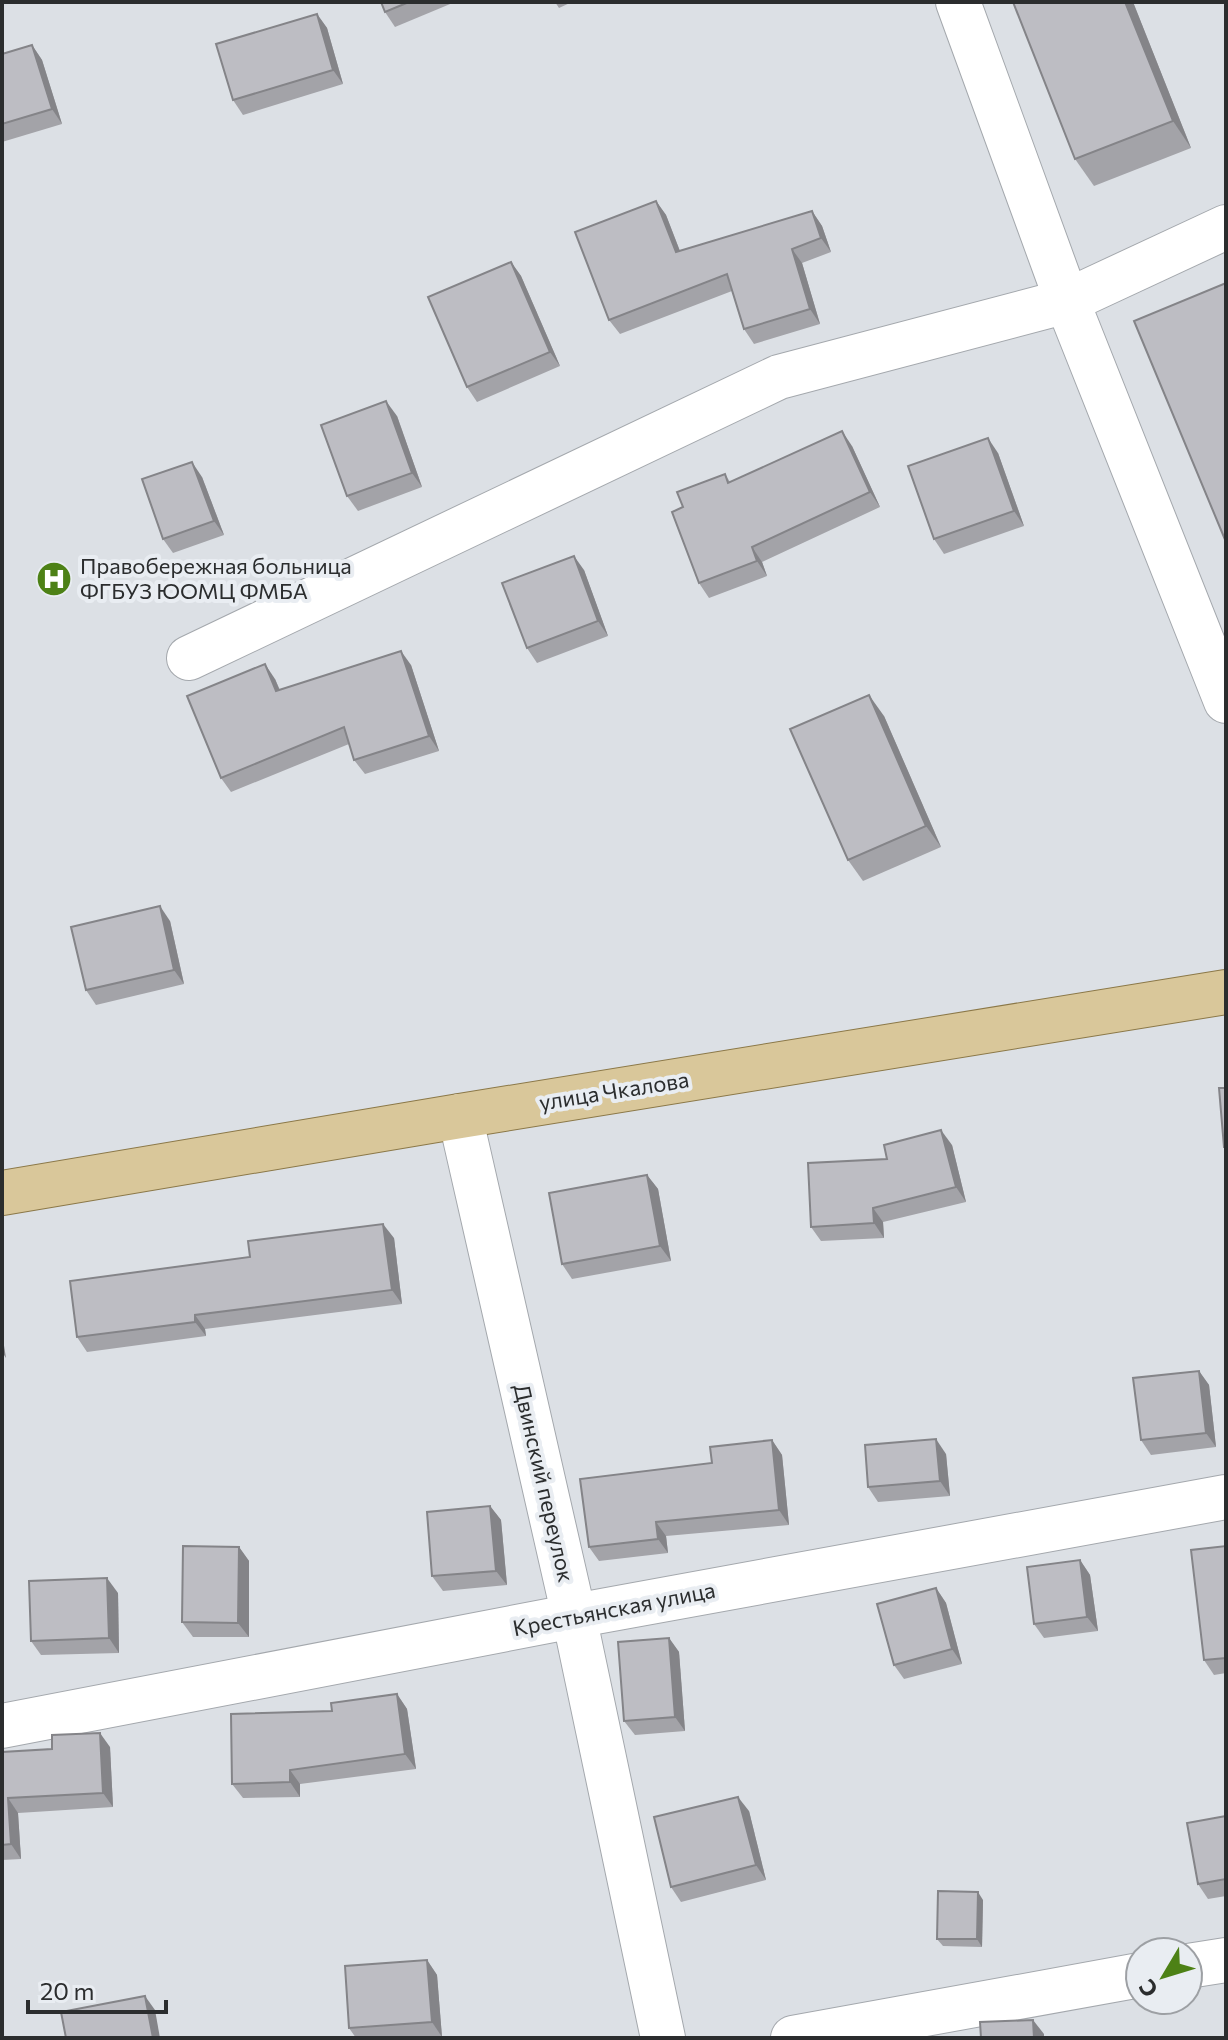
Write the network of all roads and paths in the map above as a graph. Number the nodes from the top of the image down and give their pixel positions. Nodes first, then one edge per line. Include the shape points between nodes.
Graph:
1 (958, 2) edge
2 (1226, 227) edge
3 (1067, 301) junction
4 (189, 658) dead end
5 (1226, 701) edge
6 (1226, 992) edge
7 (460, 1116) junction
8 (2, 1193) edge
9 (1226, 1497) edge
10 (574, 1616) junction
11 (2, 1726) edge
12 (1226, 1960) edge
13 (1204, 1963) edge
14 (1124, 1978) edge
15 (663, 2038) edge
16 (793, 2038) edge

1 - 3 street
2 - 3 street
3 - 4 street via 779,377
3 - 5 street
6 - 7 main road, улица Чкалова
7 - 8 main road, улица Чкалова
7 - 10 street, Двинский переулок
9 - 10 street, Крестьянская улица
10 - 11 street, Крестьянская улица
10 - 15 street, Двинский переулок
12 - 13 street
14 - 16 street

